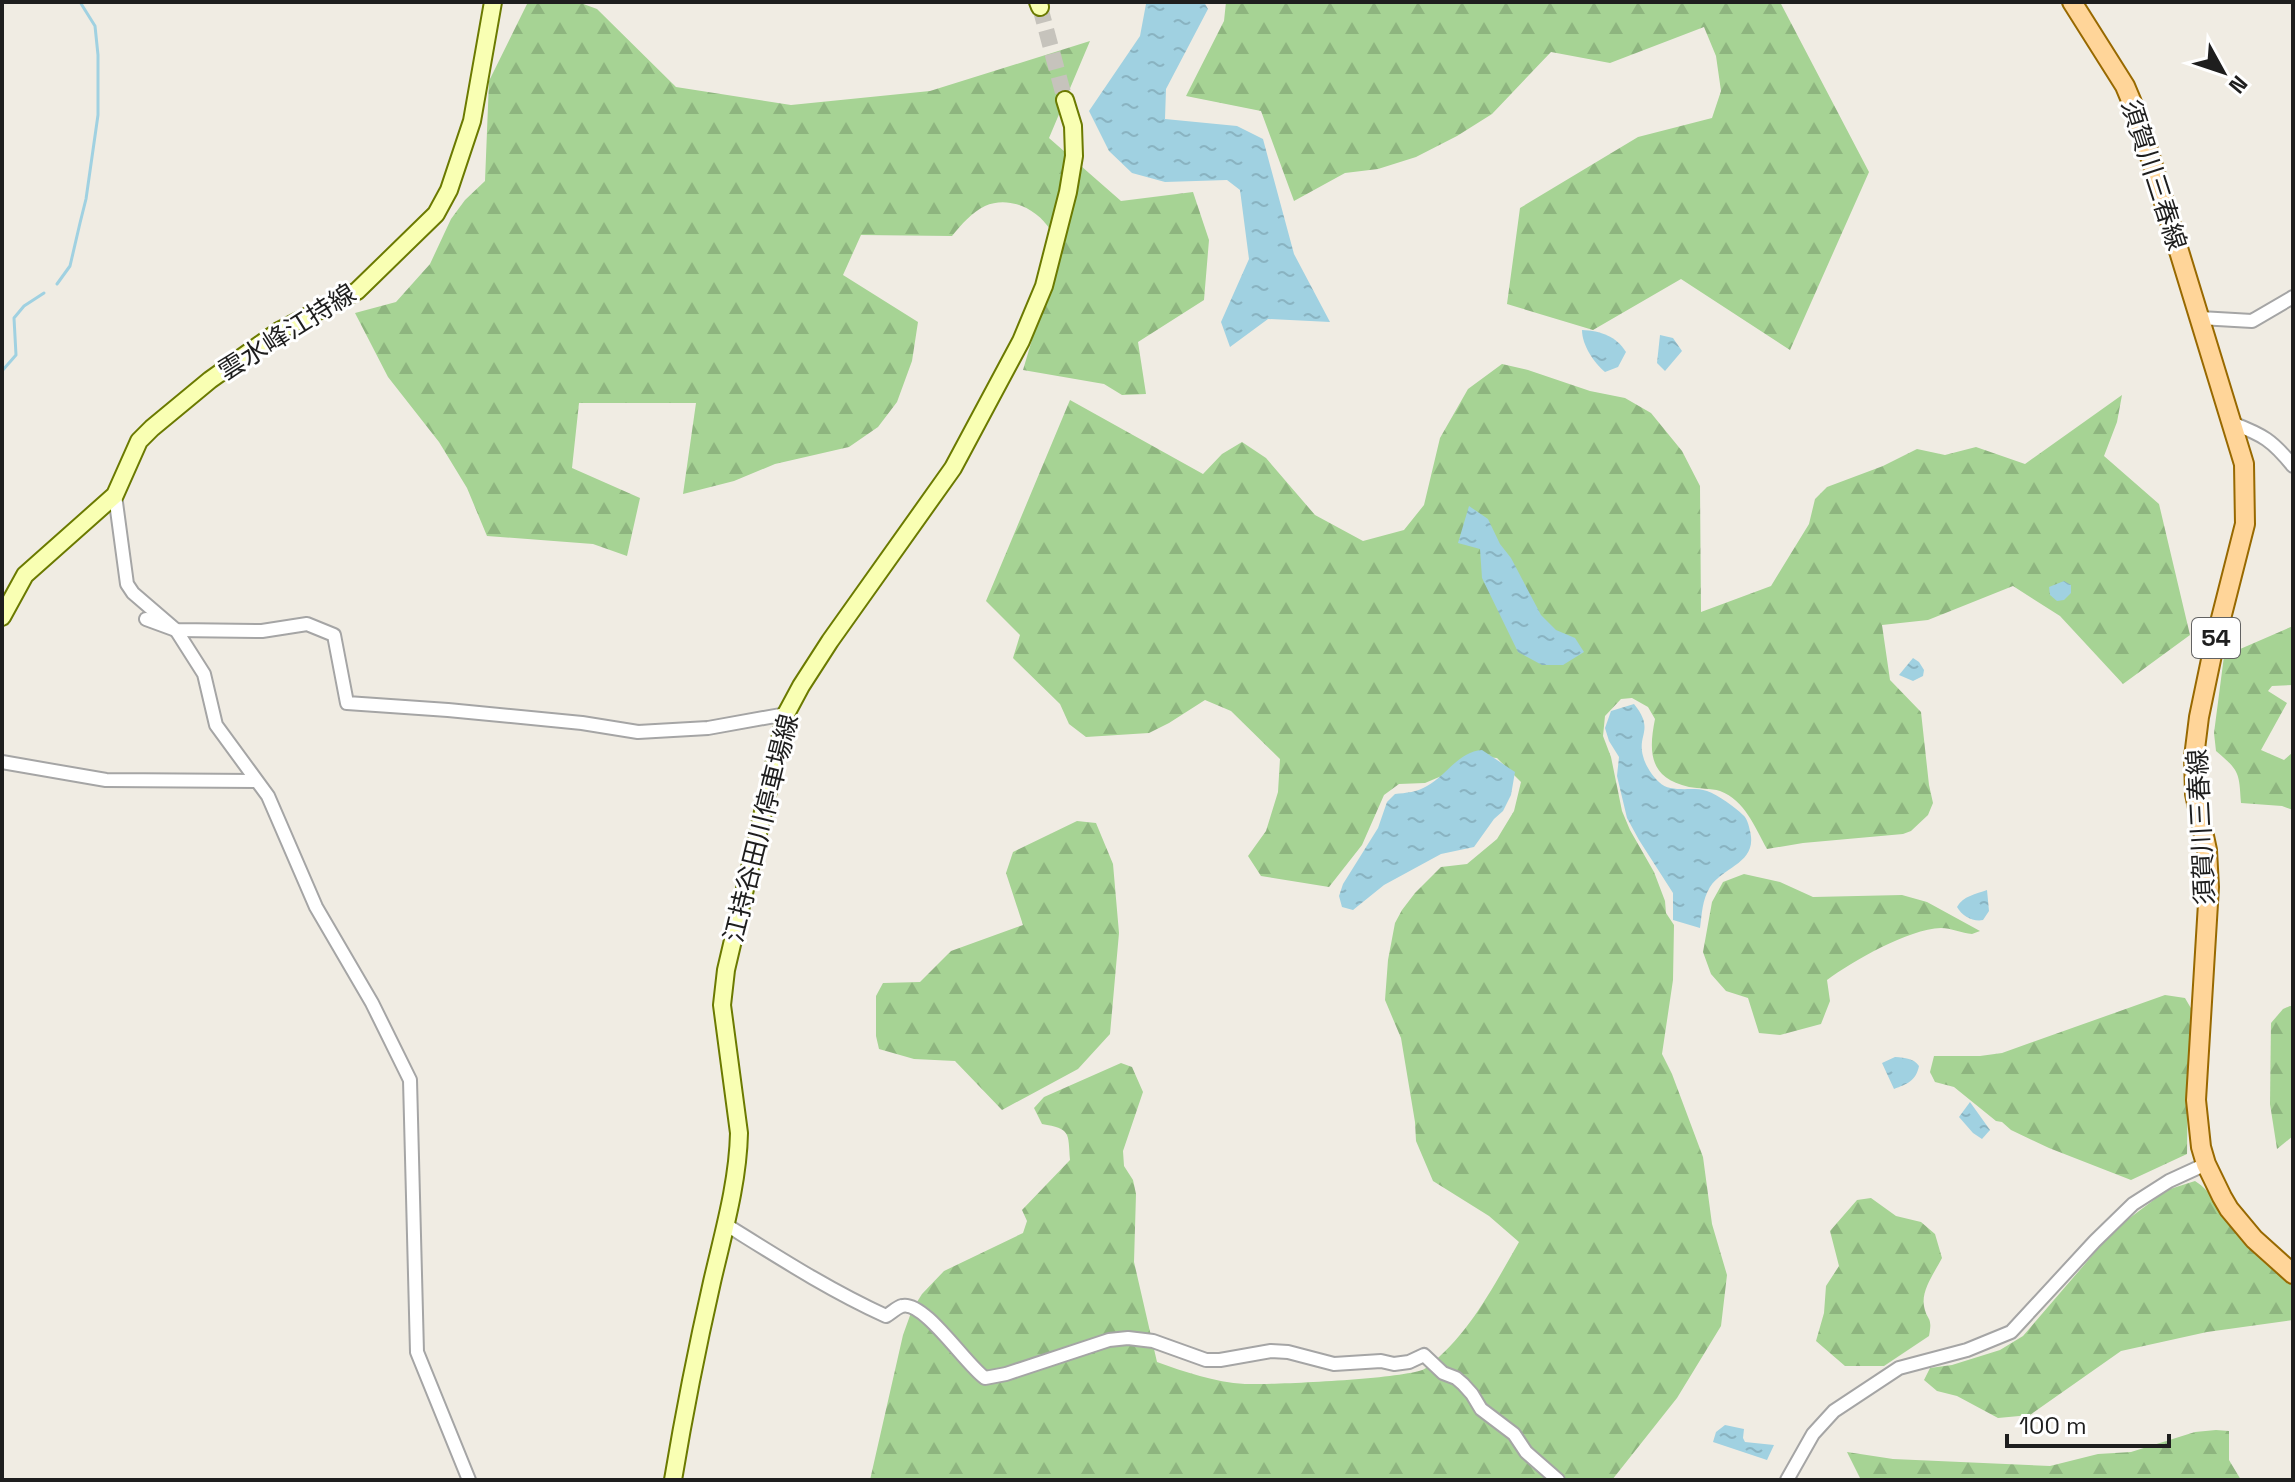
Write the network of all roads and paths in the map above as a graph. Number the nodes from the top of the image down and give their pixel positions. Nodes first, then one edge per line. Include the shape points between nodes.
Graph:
1 (493, 2) edge
2 (2072, 2) edge
3 (1065, 100) tunnel mouth
4 (2293, 297) edge
5 (2200, 318) junction
6 (2232, 423) junction
7 (2293, 466) edge
8 (115, 495) junction
9 (2, 617) edge
10 (146, 619) dead end
11 (176, 630) junction
12 (786, 714) junction
13 (2, 762) edge
14 (255, 781) junction
15 (2206, 1164) junction
16 (725, 1224) junction
17 (2293, 1274) edge
18 (469, 1480) edge
19 (673, 1480) edge
20 (1558, 1480) edge
21 (1787, 1480) edge

1 - 8 main road, 雲水峰江持線 via 472,121 436,214 357,291 279,331 152,428 139,441
2 - 5 main road, 須賀川三春線 / 54 via 2125,86 2138,117
3 - 12 main road, 江持谷田川停車場線 via 1074,156 1068,192 1044,286 1021,341 953,468 830,641
4 - 5 street via 2252,321
5 - 6 main road, 須賀川三春線 / 54
6 - 7 street via 2270,440
6 - 15 main road, 須賀川三春線 / 54 via 2244,464 2245,524 2213,650 2194,757 2195,794 2209,866 2196,1100
8 - 9 main road, 雲水峰江持線 via 25,575
8 - 11 street via 127,584
10 - 11 street
11 - 12 street via 262,631 307,624 334,635 347,703 638,732 708,728
11 - 14 street via 204,674 216,725
12 - 16 main road, 江持谷田川停車場線 via 726,970 722,1005 739,1151
13 - 14 street via 106,780
14 - 18 street via 268,796 316,907 410,1080 417,1352
15 - 17 main road, 須賀川三春線 / 54 via 2229,1209
15 - 21 street via 2169,1181 2118,1216 2011,1332 1899,1368 1834,1411 1813,1434
16 - 19 main road, 江持谷田川停車場線
16 - 20 street via 886,1316 902,1306 912,1307 985,1378 1128,1338 1206,1360 1271,1351 1334,1364 1394,1364 1424,1355 1463,1384 1481,1409

